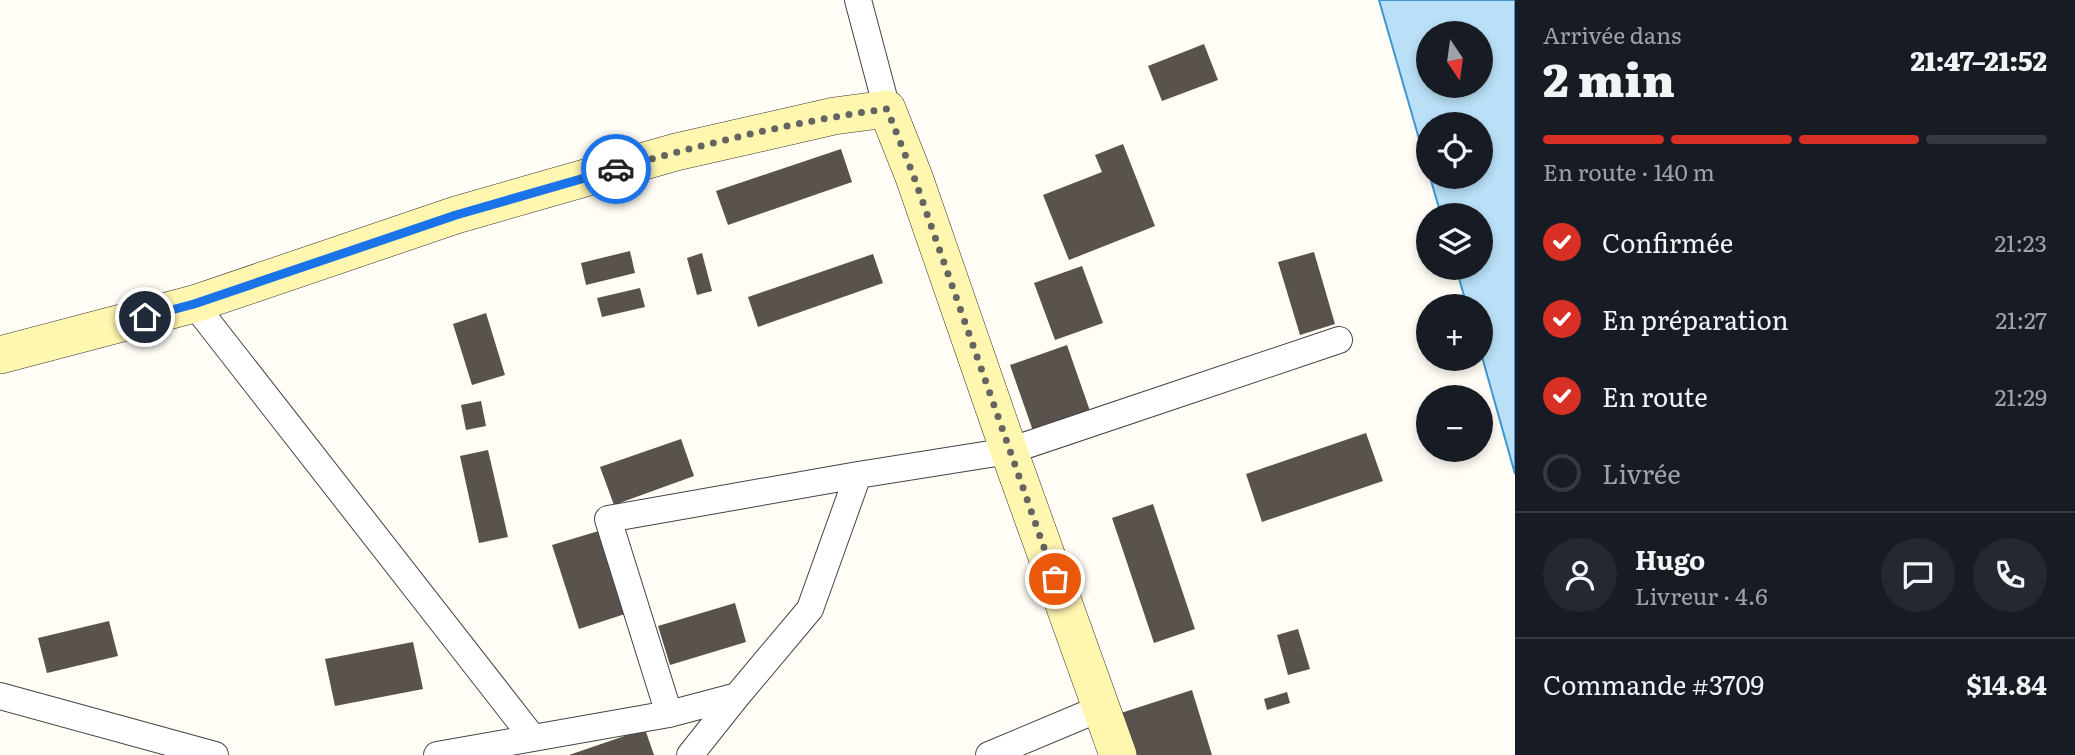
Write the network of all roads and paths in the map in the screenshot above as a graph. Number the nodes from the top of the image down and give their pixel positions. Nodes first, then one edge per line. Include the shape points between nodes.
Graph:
1 (858, 0) edge
2 (887, 109) junction
3 (194, 304) junction
4 (1339, 341) dead end
5 (0, 355) edge
6 (1009, 451) junction
7 (858, 475) junction
8 (0, 696) edge
9 (737, 696) junction
10 (1101, 708) junction
11 (669, 714) junction
12 (533, 738) junction
13 (215, 755) edge
14 (438, 755) edge
15 (690, 755) edge
16 (989, 755) edge
17 (1118, 755) edge

1 - 2 street
2 - 3 main road via 834,116 663,156 456,215
2 - 6 main road
3 - 5 main road
3 - 12 street
4 - 6 street
6 - 7 street
6 - 10 main road
7 - 9 street via 810,609
7 - 11 street via 608,519
8 - 13 street
9 - 11 street
9 - 15 street
10 - 16 street
10 - 17 main road
11 - 12 street
12 - 14 street

